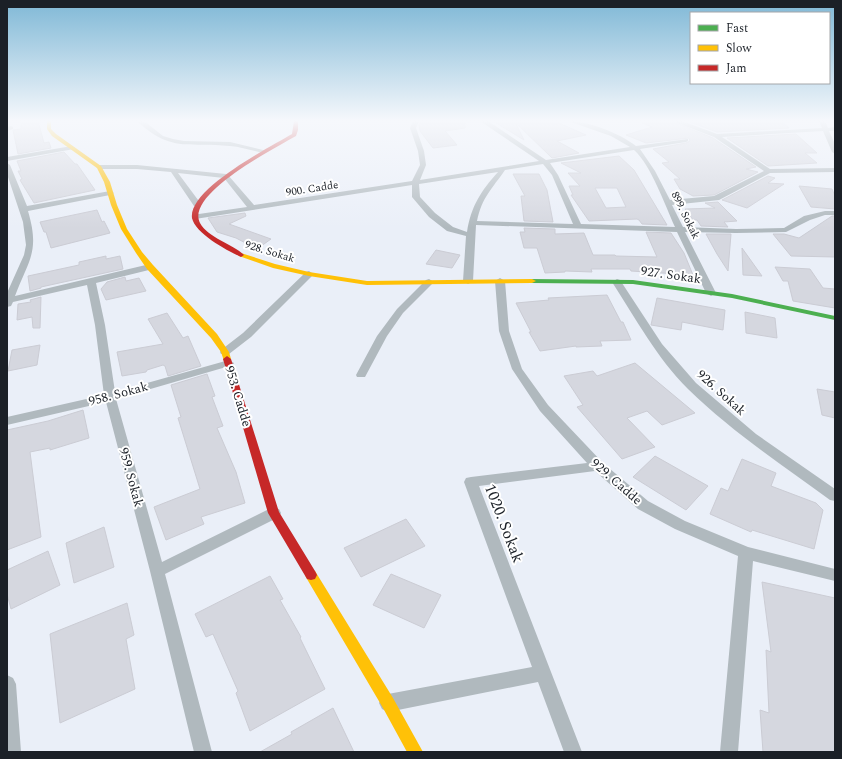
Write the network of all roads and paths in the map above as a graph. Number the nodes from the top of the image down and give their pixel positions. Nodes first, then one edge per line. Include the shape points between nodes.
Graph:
1 (22, 156) edge
2 (84, 156) edge
3 (256, 156) edge
4 (422, 156) edge
5 (537, 156) edge
6 (579, 156) edge
7 (643, 156) edge
8 (747, 156) edge
9 (7, 159) edge
10 (546, 162) junction
11 (7, 165) edge
12 (99, 167) junction
13 (503, 169) junction
14 (835, 170) edge
15 (769, 171) junction
16 (174, 172) junction
17 (226, 176) junction
18 (415, 183) junction
19 (110, 193) junction
20 (667, 202) junction
21 (197, 204) junction
22 (252, 208) junction
23 (24, 209) junction
24 (835, 213) edge
25 (195, 217) junction
26 (472, 223) junction
27 (578, 227) junction
28 (680, 228) junction
29 (470, 235) junction
30 (150, 267) junction
31 (309, 274) junction
32 (91, 281) junction
33 (468, 281) junction
34 (500, 281) junction
35 (429, 282) junction
36 (618, 282) junction
37 (711, 292) junction
38 (8, 303) edge
39 (835, 318) edge
40 (227, 357) junction
41 (361, 375) dead end
42 (110, 397) junction
43 (7, 421) edge
44 (598, 466) junction
45 (835, 496) edge
46 (274, 513) junction
47 (746, 552) junction
48 (157, 571) junction
49 (835, 575) edge
50 (543, 673) junction
51 (7, 684) edge
52 (388, 703) junction
53 (12, 752) edge
54 (204, 752) edge
55 (415, 752) edge
56 (573, 752) edge
57 (729, 752) edge

1 - 9 street
2 - 12 street, 953. Cadde
3 - 17 street
4 - 18 street via 423,165
5 - 10 street
6 - 10 street, 900. Cadde
7 - 20 street, 899. Sokak
8 - 15 street
10 - 13 street, 900. Cadde
10 - 27 street via 555,175
11 - 23 street
12 - 16 street via 137,167
12 - 19 street, 953. Cadde
13 - 18 street, 900. Cadde
13 - 26 street via 482,195
14 - 15 street
15 - 20 street via 716,198
16 - 17 street
16 - 21 street
17 - 21 street
17 - 22 street
18 - 22 street, 900. Cadde
18 - 29 street via 416,197 432,216 450,229
19 - 23 street
19 - 30 street, 953. Cadde via 124,229
20 - 28 street, 899. Sokak
21 - 25 street
22 - 25 street, 900. Cadde
23 - 38 street via 29,241 28,253
24 - 28 street via 807,218 786,230
25 - 31 street, 928. Sokak via 202,231 234,252 273,266
26 - 27 street
26 - 29 street
27 - 28 street
28 - 37 street, 899. Sokak
29 - 33 street
30 - 32 street
30 - 40 street, 953. Cadde via 214,336
31 - 35 street, 928. Sokak via 368,282
31 - 40 street
32 - 38 street
32 - 42 street, 959. Sokak
33 - 34 street, 928. Sokak
33 - 35 street, 928. Sokak
34 - 36 street, 927. Sokak
34 - 44 street, 929. Cadde via 504,331 517,369 544,408
35 - 41 street via 400,311 382,336
36 - 37 street, 927. Sokak
36 - 45 street, 926. Sokak via 658,346 692,386 752,438
37 - 39 street, 927. Sokak
40 - 42 street, 958. Sokak
40 - 46 street, 953. Cadde
42 - 43 street, 958. Sokak
42 - 48 street, 959. Sokak
44 - 47 street, 929. Cadde via 643,505 680,525
44 - 50 street, 1020. Sokak via 471,482
46 - 48 street
46 - 52 street, 953. Cadde
47 - 49 street, 929. Cadde
47 - 57 street
48 - 54 street, 959. Sokak
50 - 52 street
50 - 56 street
51 - 53 street
52 - 55 street, 953. Cadde

